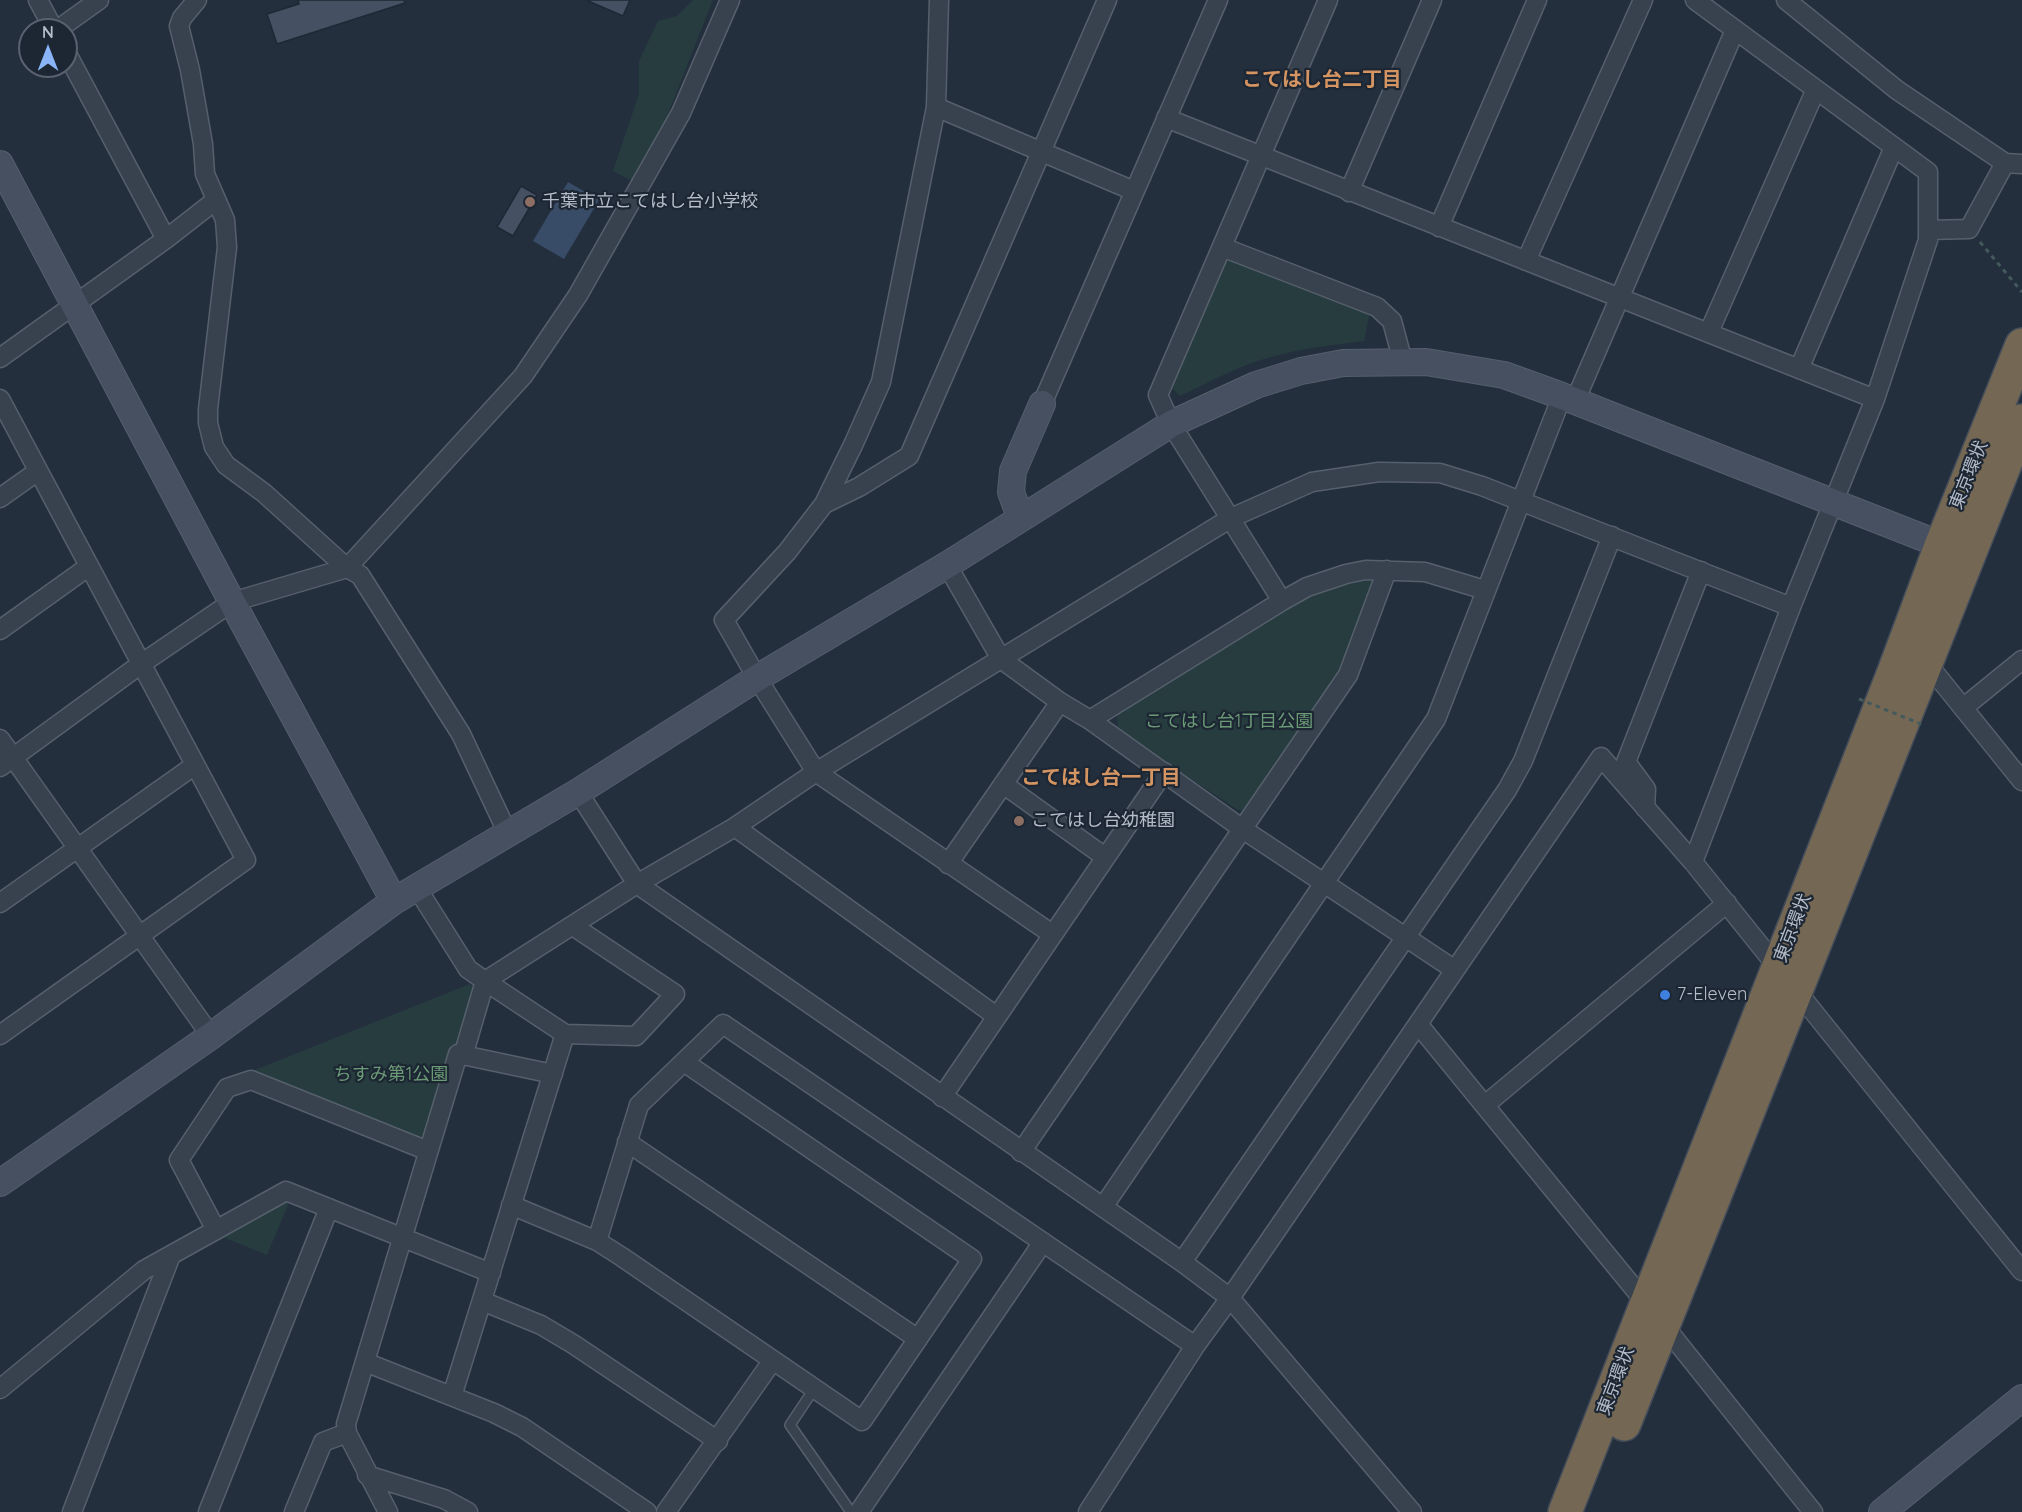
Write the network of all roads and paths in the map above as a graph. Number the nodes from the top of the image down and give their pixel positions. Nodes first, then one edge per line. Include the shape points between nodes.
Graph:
1 (38, 0) edge
2 (99, 0) edge
3 (197, 0) edge
4 (730, 0) edge
5 (939, 0) edge
6 (1107, 0) edge
7 (1218, 0) edge
8 (1328, 0) edge
9 (1432, 0) edge
10 (1538, 0) edge
11 (1643, 0) edge
12 (1695, 0) edge
13 (1786, 0) edge
14 (48, 18) edge
15 (73, 18) edge
16 (1735, 30) junction
17 (78, 74) edge
18 (1816, 89) junction
19 (936, 107) junction
20 (1166, 118) junction
21 (1894, 147) junction
22 (1042, 151) junction
23 (1260, 157) junction
24 (2013, 163) edge
25 (0, 164) edge
26 (1134, 191) junction
27 (1349, 192) junction
28 (216, 200) junction
29 (1439, 227) junction
30 (1969, 229) junction
31 (1928, 230) junction
32 (166, 239) junction
33 (1222, 247) junction
34 (1526, 261) junction
35 (2022, 292) edge
36 (1619, 297) junction
37 (74, 306) junction
38 (1709, 332) junction
39 (2022, 345) edge
40 (0, 358) edge
41 (1403, 362) junction
42 (1800, 369) junction
43 (1568, 398) junction
44 (0, 399) edge
45 (1875, 399) junction
46 (1042, 404) joint
47 (2022, 421) edge
48 (1171, 424) junction
49 (38, 471) junction
50 (0, 498) edge
51 (1521, 501) junction
52 (1832, 503) junction
53 (824, 504) junction
54 (1020, 517) junction
55 (1231, 518) junction
56 (1612, 536) junction
57 (1954, 551) junction
58 (947, 565) junction
59 (88, 567) junction
60 (347, 568) junction
61 (1388, 570) junction
62 (1701, 571) junction
63 (1485, 590) junction
64 (1282, 601) junction
65 (232, 602) junction
66 (1791, 607) junction
67 (0, 630) edge
68 (1000, 659) junction
69 (2022, 660) edge
70 (1926, 662) junction
71 (141, 664) junction
72 (757, 678) junction
73 (1859, 699) dead end
74 (1060, 702) junction
75 (1963, 708) junction
76 (1090, 720) junction
77 (1921, 724) dead end
78 (0, 739) edge
79 (7, 762) edge
80 (195, 765) junction
81 (816, 772) junction
82 (1164, 772) junction
83 (2022, 781) edge
84 (1003, 784) junction
85 (578, 792) junction
86 (1645, 808) junction
87 (735, 827) junction
88 (1244, 830) junction
89 (508, 834) junction
90 (77, 847) junction
91 (1105, 857) junction
92 (1693, 862) junction
93 (948, 864) junction
94 (1325, 883) junction
95 (637, 884) junction
96 (417, 888) junction
97 (394, 901) junction
98 (0, 903) edge
99 (1727, 903) junction
100 (573, 926) junction
101 (1052, 934) junction
102 (141, 935) junction
103 (1405, 937) junction
104 (1455, 970) junction
105 (1787, 978) junction
106 (485, 981) junction
107 (996, 1016) junction
108 (1418, 1024) junction
109 (565, 1034) junction
110 (0, 1035) edge
111 (211, 1036) junction
112 (463, 1056) junction
113 (684, 1062) junction
114 (552, 1074) junction
115 (942, 1096) junction
116 (1485, 1105) junction
117 (627, 1142) junction
118 (428, 1151) junction
119 (1022, 1152) junction
120 (0, 1183) edge
121 (511, 1205) junction
122 (1103, 1207) junction
123 (329, 1208) junction
124 (216, 1230) junction
125 (402, 1237) junction
126 (597, 1242) junction
127 (1043, 1242) junction
128 (171, 1255) junction
129 (1182, 1262) junction
130 (2022, 1271) edge
131 (491, 1273) junction
132 (1230, 1298) junction
133 (482, 1301) junction
134 (1655, 1314) junction
135 (918, 1339) junction
136 (1195, 1346) junction
137 (773, 1360) junction
138 (365, 1362) junction
139 (0, 1389) edge
140 (814, 1389) junction
141 (452, 1396) junction
142 (2022, 1398) edge
143 (347, 1433) junction
144 (717, 1441) junction
145 (367, 1475) junction
146 (72, 1512) edge
147 (208, 1512) edge
148 (294, 1512) edge
149 (388, 1512) edge
150 (468, 1512) edge
151 (647, 1512) edge
152 (666, 1512) edge
153 (851, 1512) edge
154 (859, 1512) edge
155 (1088, 1512) edge
156 (1412, 1512) edge
157 (1565, 1512) edge
158 (1589, 1512) edge
159 (1813, 1512) edge
160 (1882, 1512) edge

1 - 14 street
2 - 15 street
3 - 28 street via 179,26 203,144 205,174
4 - 60 street via 681,113 578,294 524,376
5 - 19 street
6 - 22 street
7 - 20 street
8 - 23 street
9 - 27 street
10 - 29 street
11 - 34 street
12 - 16 street
13 - 24 street via 1897,90
16 - 18 street
16 - 36 street
17 - 32 street
18 - 21 street
18 - 38 street
19 - 22 street
19 - 53 street via 881,382
20 - 23 street
20 - 26 street
21 - 31 street via 1928,172
21 - 42 street
22 - 26 street
22 - 53 street via 909,456
23 - 27 street
23 - 33 street
24 - 30 street
25 - 37 street
26 - 46 street
27 - 29 street
28 - 32 street
28 - 60 street via 225,220 227,247 208,409 214,447 226,465 264,493
29 - 34 street
30 - 31 street
30 - 35 path
31 - 45 street
32 - 37 street
33 - 41 street via 1377,307 1392,321
33 - 48 street via 1158,395
34 - 36 street
36 - 38 street
36 - 43 street
37 - 40 street
37 - 65 street
38 - 42 street
39 - 57 highway, 東京環状
41 - 43 street via 1504,375
41 - 48 street via 1343,363 1302,371 1256,385
42 - 45 street
43 - 51 street
43 - 52 street
44 - 49 street
45 - 52 street
46 - 54 street via 1013,471 1011,492
47 - 57 highway, 東京環状
48 - 54 street
48 - 55 street
49 - 50 street
49 - 59 street
51 - 55 street via 1440,473 1379,472 1312,482
51 - 56 street
51 - 63 street
52 - 57 street
52 - 66 street
53 - 72 street via 787,552 724,620
54 - 58 street
55 - 64 street
55 - 68 street
56 - 62 street
56 - 103 street via 1523,761 1508,790
57 - 70 highway, 東京環状
57 - 105 highway, 東京環状
58 - 68 street
58 - 72 street
59 - 67 street
59 - 71 street
60 - 65 street
60 - 89 street via 360,575 460,734
61 - 63 street via 1425,572
61 - 64 street via 1346,573
61 - 88 street via 1348,675
62 - 66 street
62 - 86 street via 1626,762 1646,789
63 - 94 street via 1436,719
64 - 76 street
65 - 71 street
65 - 97 street
66 - 92 street
68 - 74 street
68 - 81 street
69 - 75 street
70 - 75 street
70 - 105 highway, 東京環状
71 - 79 street
71 - 80 street
72 - 81 street
72 - 85 street
73 - 77 path, bridge
74 - 76 street
74 - 84 street
75 - 83 street
76 - 82 street
78 - 79 street
79 - 90 street
80 - 90 street
80 - 102 street via 246,860
81 - 87 street
81 - 93 street
82 - 88 street
82 - 91 street
84 - 91 street
84 - 93 street
85 - 89 street
85 - 95 street
86 - 92 street
86 - 104 street via 1601,757
87 - 95 street
87 - 107 street
88 - 94 street
88 - 119 street
89 - 96 street
90 - 98 street
90 - 102 street
91 - 101 street
92 - 99 street
93 - 101 street
94 - 103 street
94 - 122 street
95 - 100 street
95 - 115 street
96 - 97 street
96 - 106 street via 468,969
97 - 111 street
99 - 105 street
99 - 116 street
100 - 106 street
100 - 109 street via 675,994 636,1036
101 - 107 street
102 - 110 street
102 - 111 street
103 - 104 street
103 - 129 street
104 - 108 street
105 - 130 street
105 - 134 highway, 東京環状
106 - 109 street
106 - 112 street
107 - 115 street
108 - 116 street
108 - 132 street
109 - 114 street
111 - 120 street
112 - 114 street
112 - 118 street via 458,1054
113 - 117 street via 639,1105
113 - 127 street via 723,1024
113 - 135 street via 972,1259
114 - 121 street
115 - 119 street
116 - 134 street
117 - 126 street
117 - 135 street
118 - 124 street via 251,1080 227,1088 179,1160
118 - 125 street
119 - 122 street
121 - 126 street
121 - 131 street
122 - 129 street
123 - 124 street via 286,1191
123 - 125 street
123 - 147 street
124 - 128 street
125 - 131 street
125 - 138 street
126 - 137 street
127 - 136 street
127 - 154 street
128 - 139 street via 144,1269
128 - 146 street
129 - 132 street
131 - 133 street
132 - 136 street
132 - 156 street
133 - 141 street
133 - 144 street via 565,1339
134 - 157 highway, 東京環状
134 - 158 highway, 東京環状
134 - 159 street
135 - 140 street via 862,1421
136 - 155 street
137 - 140 street
137 - 144 street
138 - 141 street
138 - 143 street via 346,1424
140 - 153 lane via 790,1425
141 - 151 street via 522,1427
142 - 160 street
143 - 145 street
143 - 148 street via 323,1442
144 - 152 street
145 - 149 street
145 - 150 street via 444,1499

